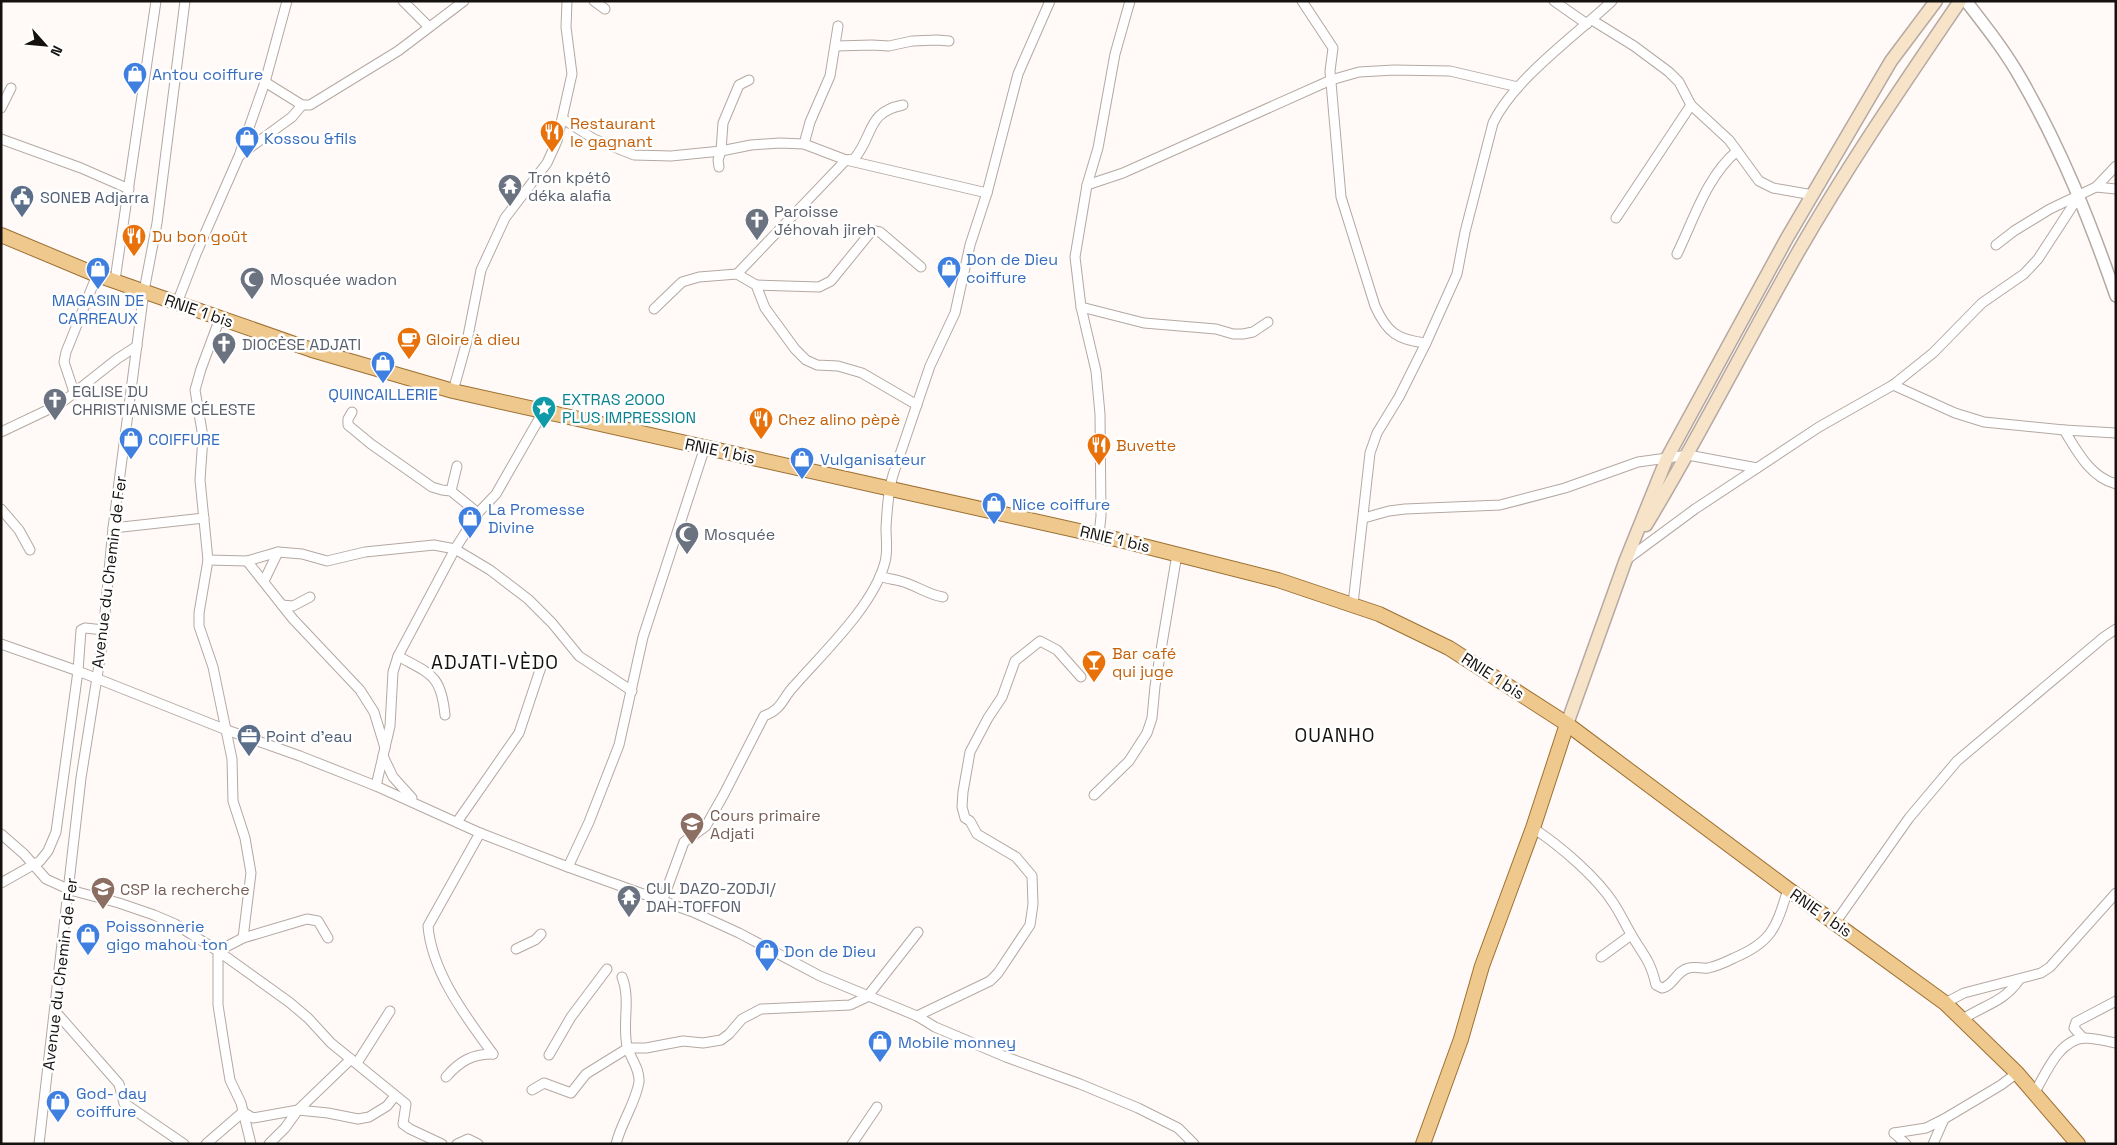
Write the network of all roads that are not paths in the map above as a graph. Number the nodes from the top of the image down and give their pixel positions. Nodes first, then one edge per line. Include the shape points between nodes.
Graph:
1 (156, 1) edge
2 (185, 1) edge
3 (286, 1) edge
4 (403, 1) edge
5 (464, 1) edge
6 (567, 1) edge
7 (594, 1) edge
8 (1050, 1) edge
9 (1130, 1) edge
10 (1302, 1) edge
11 (1554, 1) edge
12 (1612, 1) edge
13 (1936, 1) edge
14 (1960, 1) edge
15 (1966, 1) edge
16 (605, 9) dead end
17 (1590, 22) junction
18 (838, 26) dead end
19 (428, 27) junction
20 (949, 41) dead end
21 (836, 46) junction
22 (749, 80) dead end
23 (1331, 80) junction
24 (265, 82) junction
25 (1518, 87) junction
26 (11, 88) dead end
27 (302, 105) junction
28 (903, 105) dead end
29 (1691, 105) junction
30 (1, 108) edge
31 (563, 119) junction
32 (1, 139) edge
33 (804, 144) junction
34 (721, 151) junction
35 (1737, 151) junction
36 (239, 156) junction
37 (846, 160) junction
38 (2116, 166) edge
39 (719, 168) dead end
40 (1826, 172) junction
41 (1843, 176) junction
42 (1087, 185) junction
43 (2096, 187) junction
44 (129, 189) junction
45 (2116, 189) edge
46 (987, 193) junction
47 (1813, 195) junction
48 (2079, 196) junction
49 (1616, 218) dead end
50 (1, 234) edge
51 (1787, 238) junction
52 (1803, 245) junction
53 (1996, 245) dead end
54 (1677, 254) dead end
55 (921, 267) dead end
56 (737, 274) junction
57 (97, 275) junction
58 (115, 280) junction
59 (756, 285) junction
60 (144, 291) junction
61 (2116, 296) edge
62 (177, 303) junction
63 (1081, 308) junction
64 (654, 309) dead end
65 (220, 318) junction
66 (1268, 322) dead end
67 (1426, 343) junction
68 (136, 346) junction
69 (1893, 386) junction
70 (453, 391) junction
71 (74, 392) junction
72 (917, 405) junction
73 (352, 412) dead end
74 (543, 412) junction
75 (2064, 430) junction
76 (1, 432) edge
77 (2116, 432) edge
78 (704, 447) junction
79 (1688, 455) junction
80 (1667, 458) junction
81 (457, 466) dead end
82 (1757, 468) junction
83 (2116, 484) edge
84 (889, 488) junction
85 (451, 491) junction
86 (1, 509) edge
87 (478, 513) junction
88 (204, 518) junction
89 (1364, 518) junction
90 (113, 528) junction
91 (1099, 535) junction
92 (455, 549) junction
93 (30, 550) dead end
94 (278, 552) junction
95 (1177, 554) junction
96 (208, 560) junction
97 (247, 561) junction
98 (1625, 562) junction
99 (880, 576) junction
100 (264, 581) junction
101 (943, 597) dead end
102 (310, 598) dead end
103 (282, 604) junction
104 (1353, 604) junction
105 (2116, 629) edge
106 (104, 630) junction
107 (1, 644) edge
108 (398, 656) junction
109 (541, 667) dead end
110 (78, 671) junction
111 (1081, 677) dead end
112 (96, 680) junction
113 (632, 691) junction
114 (445, 715) dead end
115 (1567, 724) junction
116 (224, 729) junction
117 (384, 752) junction
118 (376, 786) junction
119 (1094, 795) dead end
120 (424, 807) junction
121 (457, 822) junction
122 (1533, 828) junction
123 (480, 832) junction
124 (1, 834) edge
125 (34, 865) junction
126 (568, 867) junction
127 (1, 883) edge
128 (1788, 889) junction
129 (70, 890) junction
130 (2116, 893) edge
131 (662, 902) junction
132 (1836, 923) junction
133 (918, 932) dead end
134 (541, 934) dead end
135 (1631, 935) junction
136 (243, 938) junction
137 (328, 938) dead end
138 (516, 949) dead end
139 (218, 951) junction
140 (1601, 957) dead end
141 (607, 969) dead end
142 (622, 977) dead end
143 (2019, 980) junction
144 (867, 997) junction
145 (2116, 1001) edge
146 (1945, 1003) junction
147 (55, 1011) junction
148 (390, 1011) dead end
149 (917, 1016) junction
150 (1963, 1018) junction
151 (2083, 1038) junction
152 (2116, 1043) edge
153 (628, 1048) junction
154 (549, 1055) dead end
155 (354, 1061) junction
156 (2017, 1073) junction
157 (446, 1076) dead end
158 (532, 1090) dead end
159 (2035, 1092) junction
160 (395, 1096) junction
161 (877, 1107) dead end
162 (298, 1110) junction
163 (243, 1112) junction
164 (1944, 1118) junction
165 (251, 1142) edge
166 (39, 1144) edge
167 (184, 1144) edge
168 (206, 1144) edge
169 (264, 1144) edge
170 (269, 1144) edge
171 (442, 1144) edge
172 (457, 1144) edge
173 (478, 1144) edge
174 (616, 1144) edge
175 (852, 1144) edge
176 (1194, 1144) edge
177 (1423, 1144) edge
178 (1906, 1144) edge
179 (1932, 1144) edge
180 (2078, 1144) edge

1 - 44 street
2 - 60 street, Avenue du Chemin de Fer via 157,223
3 - 24 street
4 - 19 street
5 - 19 street
6 - 31 street via 566,26 572,74
7 - 16 street
8 - 46 street via 1018,74
9 - 42 street via 1115,54 1098,148
10 - 23 street via 1333,48
11 - 17 street
12 - 17 street
13 - 40 main road via 1891,60
14 - 41 main road
15 - 48 street via 2021,78
17 - 25 street
17 - 29 street via 1634,46 1669,72 1679,82
18 - 21 street
19 - 27 street via 369,70 310,105
20 - 21 street
21 - 33 street via 830,76
22 - 34 street via 739,85 723,123
23 - 25 street via 1359,72 1450,71
23 - 42 street via 1123,173
23 - 67 street via 1341,197 1375,306 1382,322 1392,333 1407,341
24 - 27 street
24 - 36 street
25 - 67 street via 1499,109 1492,123 1457,274
26 - 30 street
27 - 36 street via 292,117
28 - 37 street via 888,108 881,114 854,159
29 - 35 street
29 - 49 street
31 - 34 street via 594,139 634,155 671,156
31 - 70 street via 547,164 505,218 481,270
32 - 44 street
33 - 34 street via 751,145
33 - 37 street
34 - 39 street
35 - 47 street via 1765,185
35 - 54 street via 1711,182
36 - 62 street
37 - 46 street
37 - 56 street
38 - 43 street
40 - 41 street
40 - 47 main road
41 - 52 main road
42 - 63 street via 1074,257
43 - 45 street
43 - 48 street
44 - 58 street
46 - 72 street via 970,245 955,313 930,366
47 - 51 main road
48 - 53 street via 2014,230
48 - 61 street
48 - 69 street via 2024,274 1982,303 1933,353
50 - 57 main road, RNIE 1 bis
51 - 52 street
51 - 80 main road
52 - 79 main road
55 - 59 street via 880,232 874,231 832,281 819,287
56 - 59 street
56 - 64 street via 699,277 682,282
57 - 58 main road, RNIE 1 bis
57 - 71 street via 64,362
58 - 60 main road, RNIE 1 bis
59 - 72 street via 765,308 800,356 817,365 838,366 862,373
60 - 62 main road, RNIE 1 bis
60 - 68 street, Avenue du Chemin de Fer
62 - 65 main road, RNIE 1 bis
63 - 66 street via 1144,323 1216,329 1233,334 1253,332
63 - 91 street via 1096,371 1099,406
65 - 70 main road, RNIE 1 bis via 321,353
65 - 88 street via 195,390 203,437 200,480
67 - 89 street via 1377,433 1370,453
68 - 71 street
68 - 90 street, Avenue du Chemin de Fer
69 - 75 street via 1955,414 1984,422
69 - 82 street via 1819,427
70 - 74 main road, RNIE 1 bis
71 - 76 street via 60,404
72 - 84 street
73 - 85 street via 348,425 371,444 432,487
74 - 78 main road, RNIE 1 bis
74 - 87 street via 496,494
75 - 77 street
75 - 83 street via 2093,472
78 - 84 main road, RNIE 1 bis
78 - 113 street via 644,637
79 - 80 street
79 - 82 street
79 - 98 main road
80 - 89 street via 1638,462 1565,488 1500,505 1397,510
80 - 98 main road
81 - 85 street
82 - 98 street via 1695,509
84 - 91 main road, RNIE 1 bis
84 - 99 street via 885,560
85 - 87 street
86 - 93 street via 19,530
87 - 92 street
88 - 90 street
88 - 96 street
89 - 104 street
90 - 106 street, Avenue du Chemin de Fer
91 - 95 main road, RNIE 1 bis
92 - 94 street via 434,545 365,552 327,561
92 - 108 street
92 - 113 street via 528,599 579,656
94 - 97 street
94 - 100 street
95 - 104 main road, RNIE 1 bis via 1278,580
95 - 119 street via 1147,733 1129,762
96 - 97 street
96 - 116 street via 199,626 212,667
97 - 100 street
98 - 115 main road
99 - 101 street
99 - 131 street via 856,615 792,687 780,706 764,716 706,826 684,842
100 - 103 street
102 - 103 street via 292,606
103 - 117 street via 360,690 374,712
104 - 115 main road, RNIE 1 bis via 1449,648
105 - 132 street via 1957,761 1909,818
106 - 110 street via 81,630
106 - 112 street, Avenue du Chemin de Fer
107 - 110 street
108 - 114 street via 425,670 439,684
108 - 117 street via 393,672 390,726
109 - 121 street via 519,733
110 - 112 street
110 - 125 street via 56,832 48,851
111 - 149 street via 1057,650 1040,640 1015,661 1002,697 976,739 970,752 963,792 964,818 977,834 1016,857 1032,876 1030,925 990,980
112 - 116 street
112 - 129 street, Avenue du Chemin de Fer via 81,778
113 - 126 street via 619,745
115 - 122 main road
115 - 128 main road, RNIE 1 bis
116 - 118 street
116 - 136 street via 232,759 233,801 245,838 251,873
117 - 118 street
117 - 120 street via 393,777
118 - 120 street
120 - 121 street
121 - 123 street
122 - 135 street via 1601,886
122 - 177 main road via 1482,966 1461,1039
123 - 126 street
123 - 157 street via 428,926 430,944 439,968 476,1033 493,1054 470,1057
124 - 125 street
125 - 127 street
125 - 129 street via 46,879
126 - 131 street
128 - 132 main road, RNIE 1 bis
128 - 135 street via 1767,939 1710,967 1688,968 1664,988 1656,985 1647,958
129 - 139 street via 154,915
129 - 147 street, Avenue du Chemin de Fer
130 - 143 street via 2050,967 2041,974
131 - 144 street via 693,912
132 - 146 main road, RNIE 1 bis
133 - 144 street
134 - 138 street
135 - 140 street
136 - 137 street via 307,918 318,921
136 - 139 street
139 - 155 street via 289,1002 330,1044
139 - 163 street via 218,1005 224,1050 230,1080
141 - 154 street via 571,1017
142 - 153 street
143 - 146 street via 1964,994
143 - 150 street via 2000,1000
144 - 149 street
144 - 153 street via 850,1005 761,1009 742,1019 721,1040
145 - 151 street via 2076,1022 2075,1032
146 - 150 main road, RNIE 1 bis
147 - 166 street, Avenue du Chemin de Fer
147 - 167 street via 119,1084 124,1103
148 - 155 street
149 - 176 street via 935,1027 1138,1108 1178,1128
150 - 156 main road, RNIE 1 bis
151 - 152 street
151 - 159 street via 2069,1044 2055,1057
153 - 158 street via 586,1074 571,1093 544,1083
153 - 174 street via 639,1082
155 - 160 street
155 - 162 street
156 - 159 main road, RNIE 1 bis
156 - 164 street
159 - 180 main road, RNIE 1 bis
160 - 162 street via 387,1106 369,1117 358,1119
160 - 171 street via 406,1104 403,1124
161 - 175 street
162 - 163 street via 253,1118
162 - 170 street
163 - 165 street
163 - 168 street
164 - 178 street via 1913,1132 1894,1132
164 - 179 street
165 - 169 street
172 - 173 street via 468,1139

